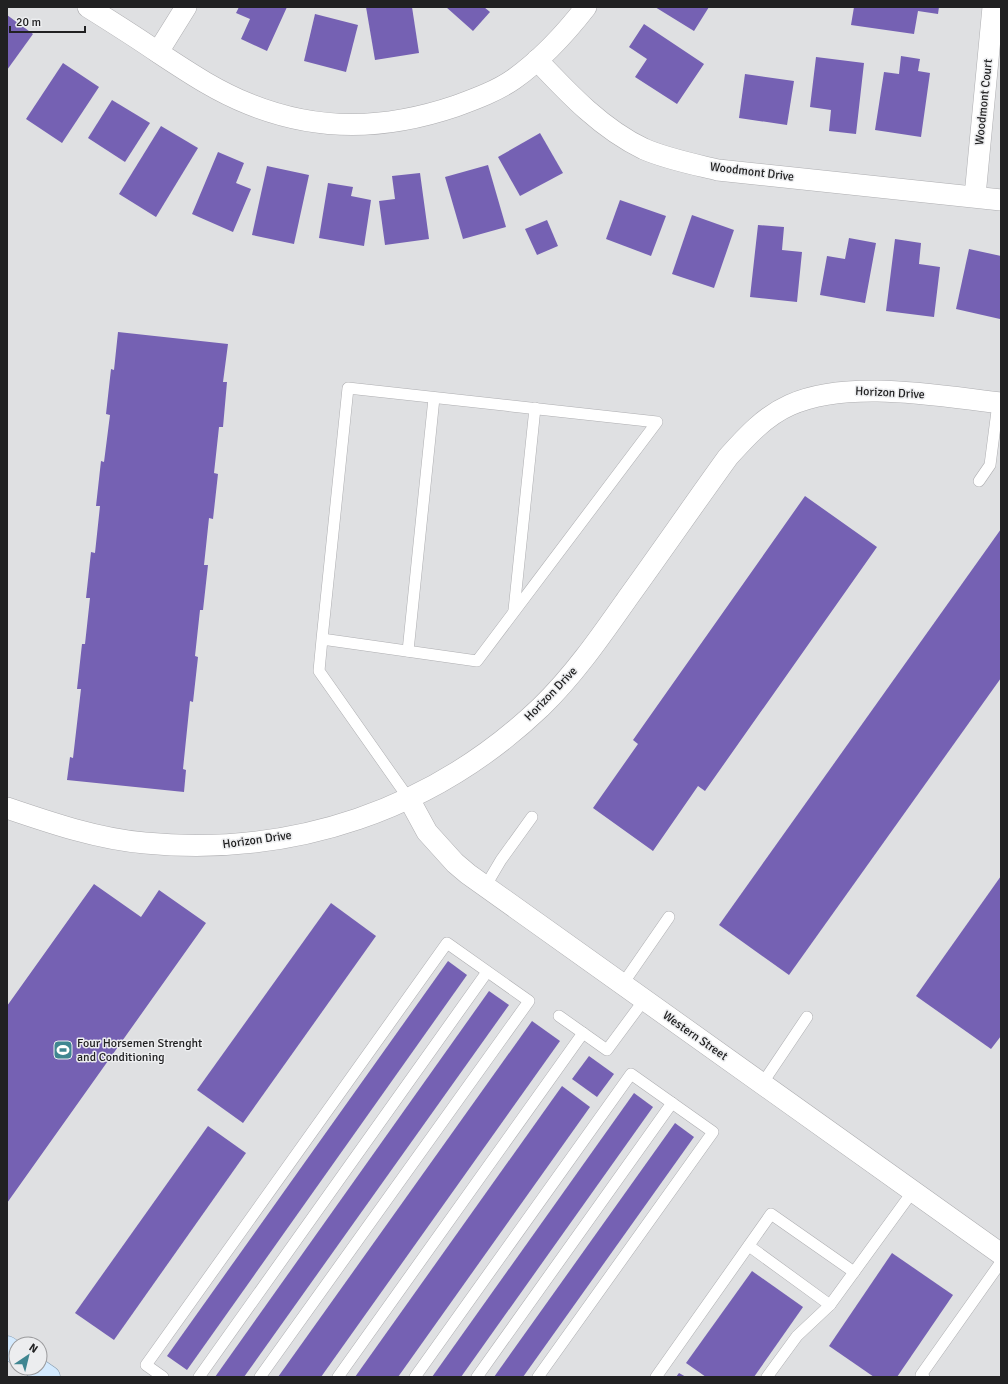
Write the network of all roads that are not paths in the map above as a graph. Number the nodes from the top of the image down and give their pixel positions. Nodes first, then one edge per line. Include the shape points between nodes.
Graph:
1 (88, 7) edge
2 (186, 7) edge
3 (586, 7) edge
4 (993, 7) edge
5 (158, 52) junction
6 (537, 60) junction
7 (975, 196) junction
8 (1001, 200) edge
9 (434, 398) junction
10 (999, 403) edge
11 (535, 408) junction
12 (979, 481) dead end
13 (514, 611) junction
14 (322, 639) junction
15 (408, 651) junction
16 (409, 799) junction
17 (7, 808) edge
18 (532, 817) dead end
19 (485, 887) junction
20 (669, 917) dead end
21 (487, 972) junction
22 (622, 985) junction
23 (644, 1000) junction
24 (559, 1016) dead end
25 (807, 1017) dead end
26 (583, 1033) junction
27 (762, 1084) junction
28 (672, 1103) junction
29 (913, 1191) junction
30 (749, 1246) junction
31 (1001, 1254) edge
32 (1001, 1262) edge
33 (854, 1272) junction
34 (830, 1304) junction
35 (922, 1376) edge
36 (163, 1377) edge
37 (199, 1377) edge
38 (260, 1377) edge
39 (338, 1377) edge
40 (415, 1377) edge
41 (477, 1377) edge
42 (538, 1377) edge
43 (656, 1377) edge
44 (767, 1377) edge

1 - 5 street
2 - 5 street
3 - 6 street via 566,34
4 - 7 street, Woodmont Court
5 - 6 street via 205,83 249,104 296,119 347,126 391,123 433,114 474,99 513,80
6 - 7 street, Woodmont Drive via 566,91 606,127 644,149 676,160 718,170
7 - 8 street, Woodmont Drive
9 - 11 lane
9 - 14 lane via 348,388
9 - 15 lane
10 - 12 lane via 990,465
10 - 16 street, Horizon Drive via 882,391 844,391 790,405 767,419 746,436 728,457 607,627 576,668 542,706 501,743 454,775
11 - 13 lane
11 - 13 lane via 657,422
13 - 15 lane via 476,661
14 - 15 lane
14 - 16 lane via 319,671
16 - 17 street, Horizon Drive via 330,829 250,844 201,846 143,843 90,833
16 - 19 street, Western Street via 427,832 455,863
18 - 19 lane
19 - 22 street, Western Street
20 - 22 lane
21 - 36 lane via 447,943 146,1365
21 - 37 lane
21 - 38 lane via 529,1001
22 - 23 street, Western Street
23 - 26 lane via 607,1050
23 - 27 street, Western Street
24 - 26 lane
25 - 27 lane
26 - 39 lane
27 - 29 street, Western Street
28 - 40 lane via 631,1074
28 - 41 lane
28 - 42 lane via 712,1132
29 - 31 street, Western Street
29 - 33 lane
30 - 33 lane via 771,1214
30 - 34 lane
30 - 43 lane
32 - 35 lane
33 - 34 lane
34 - 44 lane via 797,1336

